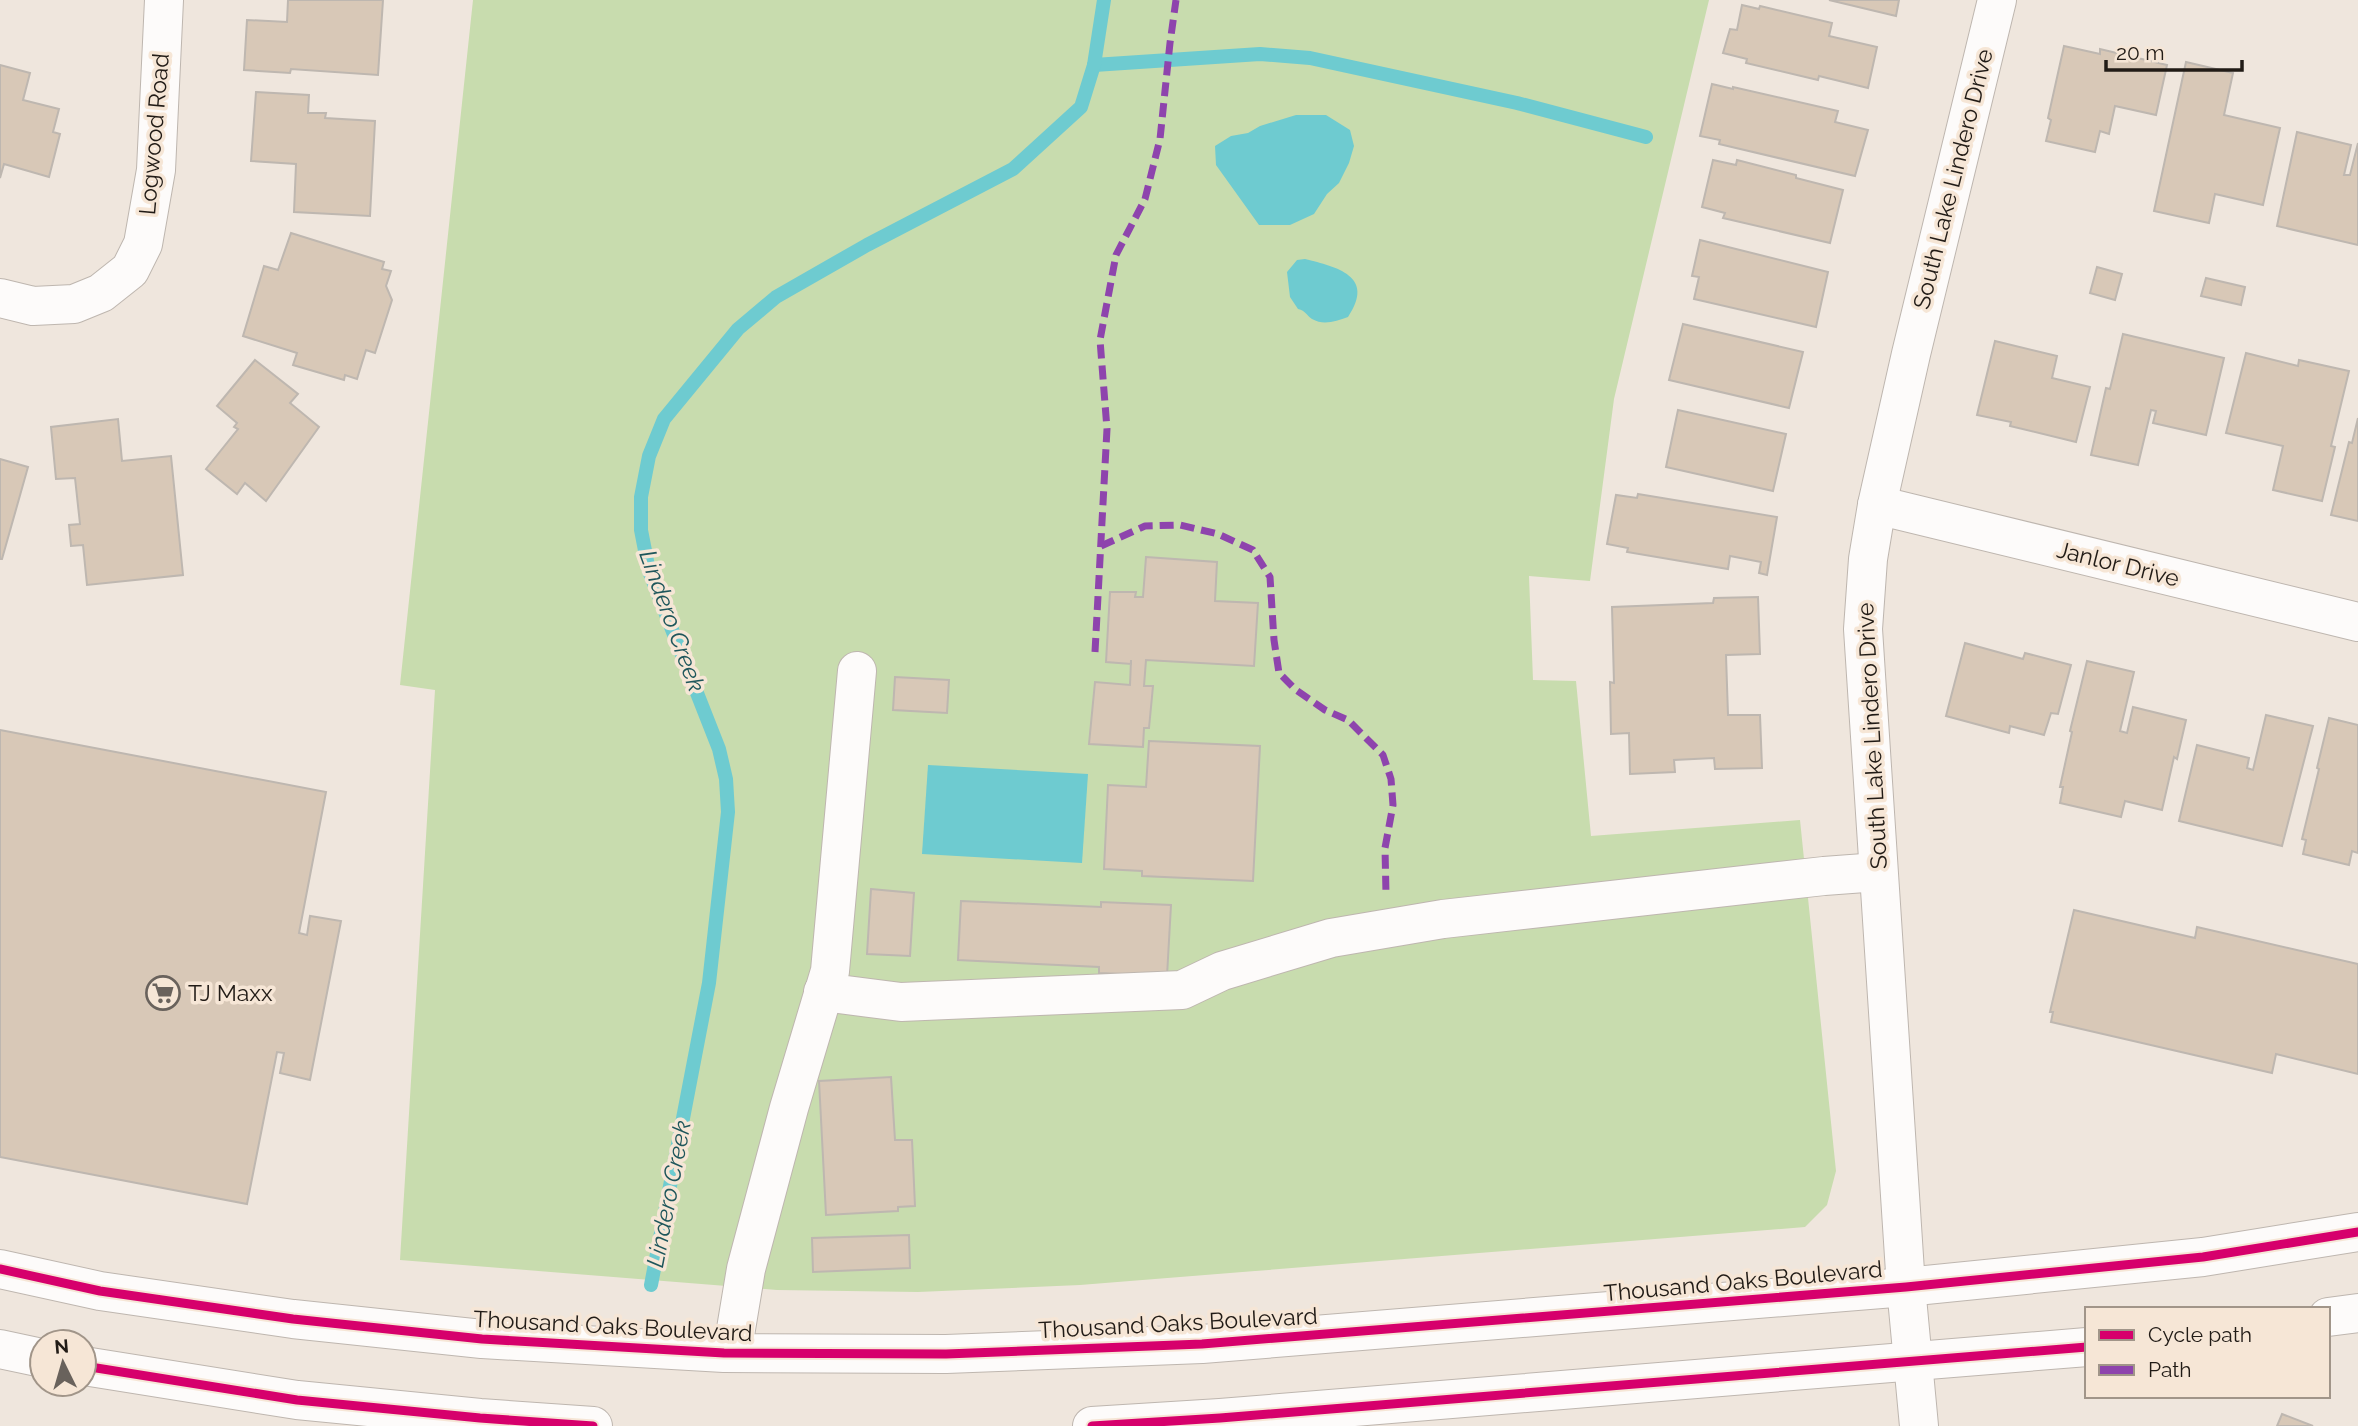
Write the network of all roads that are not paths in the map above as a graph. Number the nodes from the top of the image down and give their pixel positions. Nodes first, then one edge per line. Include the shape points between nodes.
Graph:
1 (164, 0) edge
2 (1997, 0) edge
3 (0, 298) edge
4 (1877, 505) junction
5 (2358, 622) edge
6 (857, 671) dead end
7 (1878, 872) junction
8 (823, 992) junction
9 (2358, 1232) edge
10 (0, 1269) edge
11 (1906, 1287) junction
12 (2358, 1313) edge
13 (2330, 1317) edge
14 (2085, 1347) edge
15 (0, 1349) edge
16 (732, 1353) junction
17 (28, 1355) edge
18 (1913, 1360) junction
19 (98, 1368) edge
20 (593, 1426) edge
21 (1092, 1426) edge
22 (1919, 1426) edge

1 - 3 main road, Logwood Road via 156,170 143,244 130,270 101,293 74,304 33,306
2 - 4 main road, South Lake Lindero Drive
4 - 5 main road, Janlor Drive
4 - 7 main road, South Lake Lindero Drive via 1863,629
6 - 8 main road via 830,971
7 - 8 main road via 1443,919 1331,938 1222,971 1182,990 901,1002
7 - 11 main road, South Lake Lindero Drive
8 - 16 main road via 746,1269
9 - 11 main road, Thousand Oaks Boulevard via 2203,1257
10 - 16 main road, Thousand Oaks Boulevard via 100,1291 293,1319 482,1339
11 - 16 main road, Thousand Oaks Boulevard via 1202,1344 946,1354
11 - 18 main road, South Lake Lindero Drive
12 - 13 main road
14 - 18 main road
15 - 17 main road
18 - 21 main road
18 - 22 main road, South Lake Lindero Drive
19 - 20 main road via 297,1400

